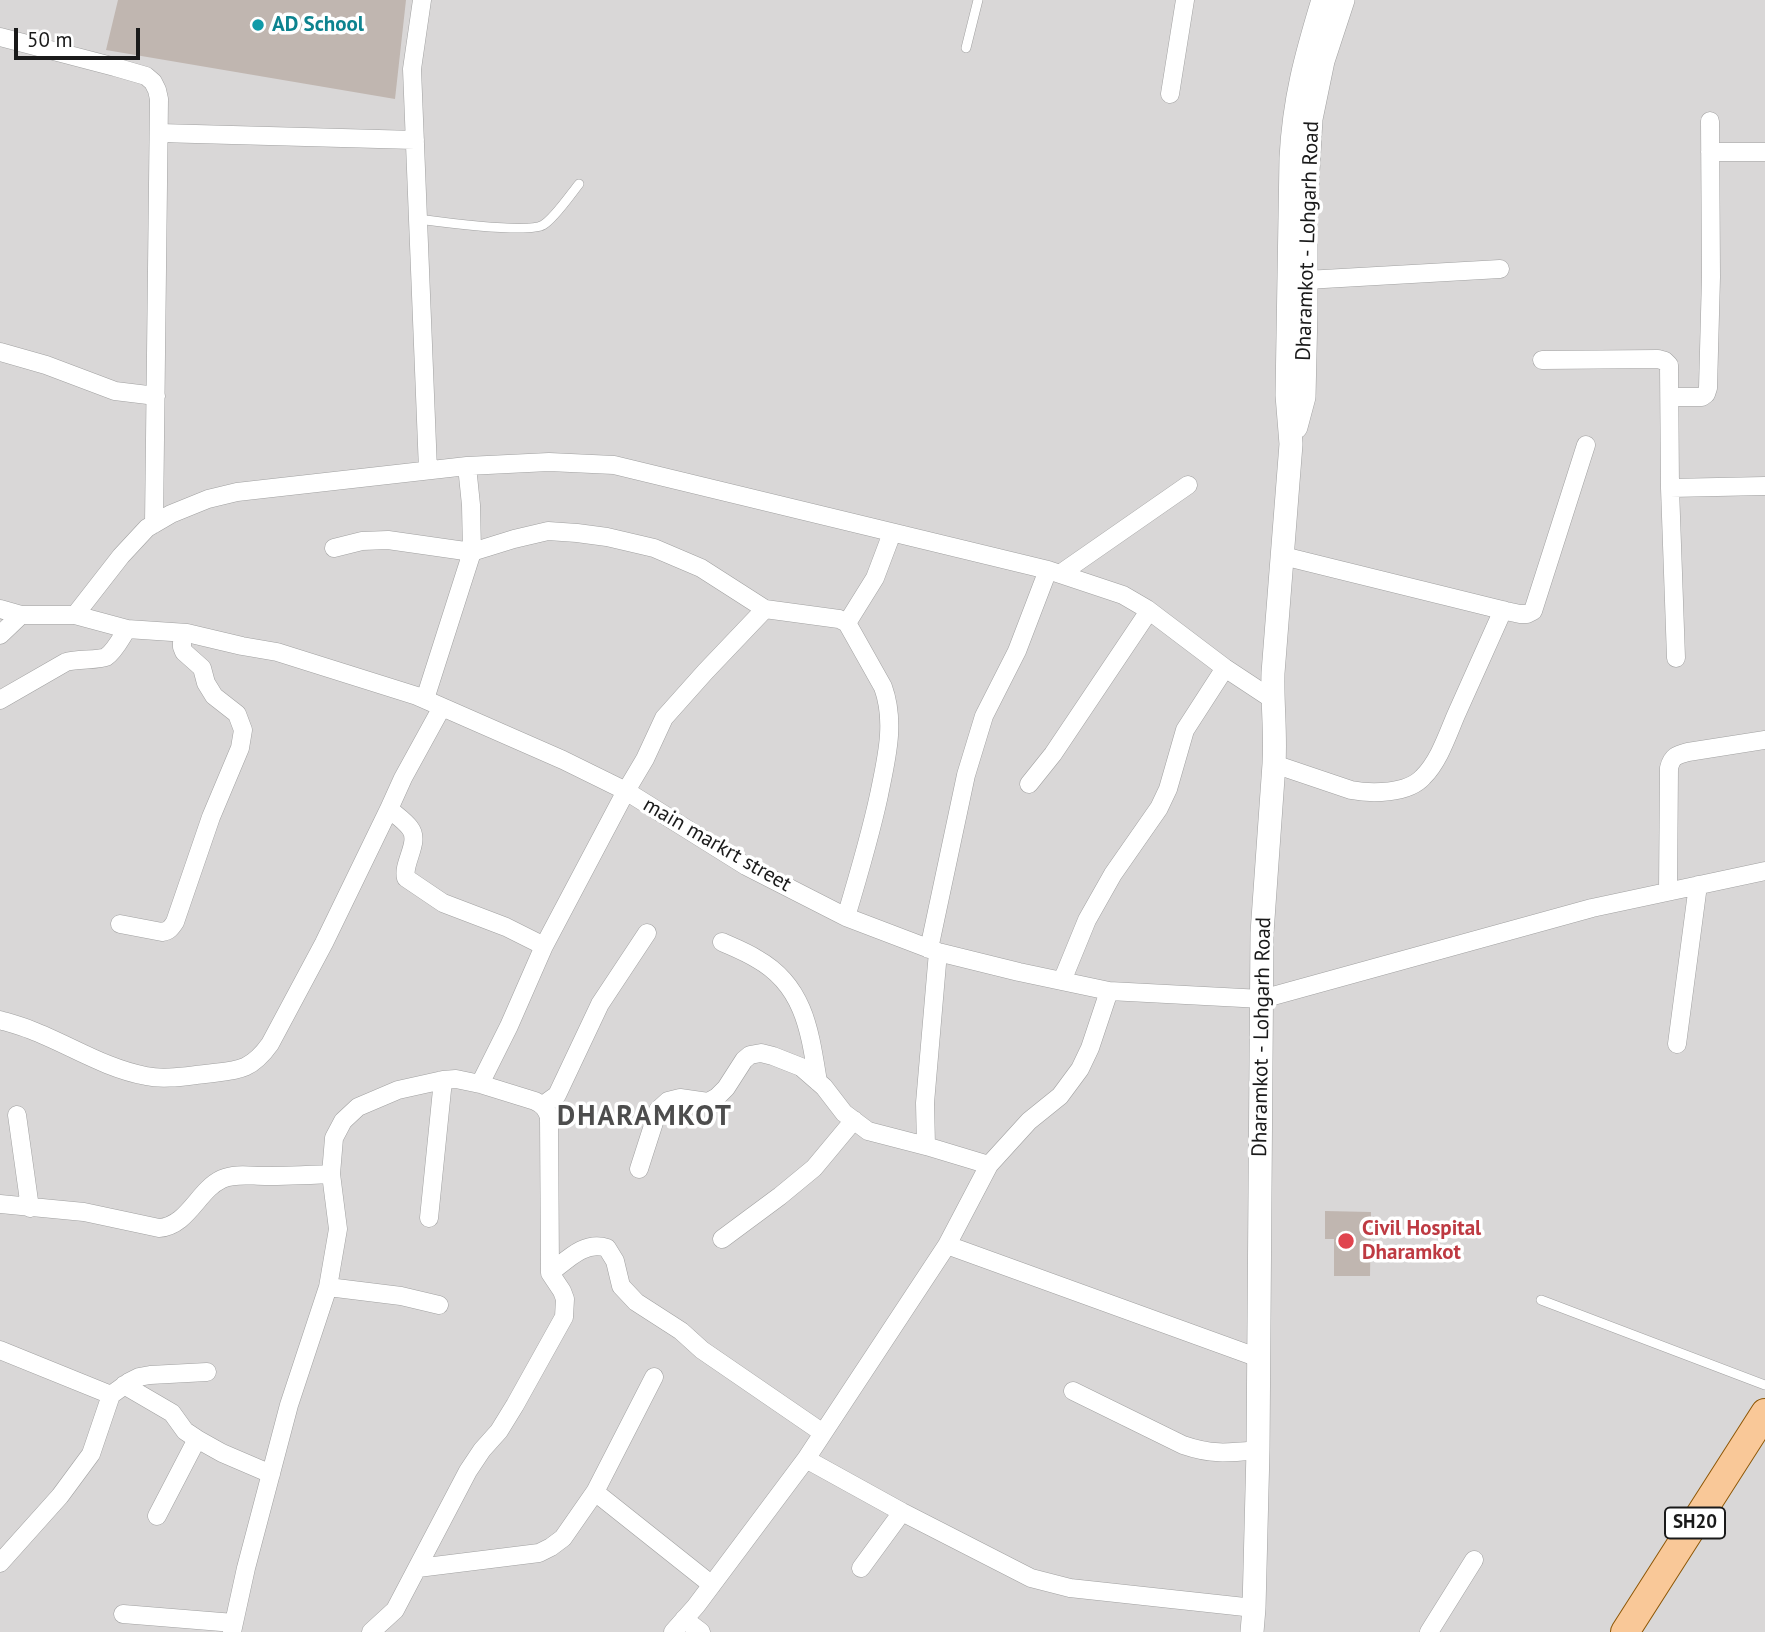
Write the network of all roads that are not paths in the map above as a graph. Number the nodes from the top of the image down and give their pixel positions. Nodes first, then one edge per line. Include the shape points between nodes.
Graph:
1 (422, 0) edge
2 (978, 0) edge
3 (1185, 0) edge
4 (1323, 0) edge
5 (1343, 0) edge
6 (0, 37) edge
7 (966, 48) dead end
8 (1170, 94) dead end
9 (1710, 121) dead end
10 (159, 133) junction
11 (415, 140) junction
12 (1710, 152) junction
13 (1765, 152) edge
14 (579, 184) dead end
15 (418, 219) junction
16 (1500, 269) dead end
17 (1306, 280) junction
18 (0, 352) edge
19 (1542, 360) dead end
20 (156, 396) junction
21 (1670, 397) junction
22 (1291, 443) junction
23 (1587, 445) dead end
24 (467, 466) junction
25 (428, 470) junction
26 (1188, 485) dead end
27 (1765, 486) edge
28 (1670, 488) junction
29 (154, 524) junction
30 (892, 533) junction
31 (334, 548) dead end
32 (472, 552) junction
33 (1283, 556) junction
34 (1054, 572) junction
35 (0, 609) edge
36 (765, 609) junction
37 (1503, 610) junction
38 (1149, 611) junction
39 (21, 615) junction
40 (75, 615) junction
41 (847, 624) junction
42 (128, 629) junction
43 (185, 633) junction
44 (0, 635) edge
45 (1676, 658) dead end
46 (1225, 668) junction
47 (425, 699) junction
48 (1272, 699) junction
49 (0, 700) edge
50 (442, 707) junction
51 (1765, 740) edge
52 (1275, 764) junction
53 (1028, 784) dead end
54 (626, 791) junction
55 (389, 809) junction
56 (1765, 871) edge
57 (1698, 885) junction
58 (1668, 891) junction
59 (846, 917) junction
60 (121, 924) dead end
61 (647, 933) dead end
62 (722, 942) dead end
63 (544, 946) junction
64 (934, 951) junction
65 (1062, 981) junction
66 (1109, 990) junction
67 (1262, 999) junction
68 (0, 1020) edge
69 (1677, 1044) dead end
70 (443, 1080) junction
71 (818, 1082) junction
72 (480, 1084) junction
73 (543, 1105) junction
74 (17, 1115) dead end
75 (854, 1120) junction
76 (926, 1146) junction
77 (989, 1165) junction
78 (639, 1169) dead end
79 (331, 1174) junction
80 (0, 1204) edge
81 (30, 1208) junction
82 (429, 1218) dead end
83 (722, 1240) dead end
84 (947, 1245) junction
85 (550, 1273) junction
86 (328, 1287) junction
87 (1541, 1300) dead end
88 (439, 1305) dead end
89 (0, 1350) edge
90 (1259, 1358) junction
91 (207, 1372) dead end
92 (654, 1377) dead end
93 (1765, 1385) edge
94 (118, 1390) junction
95 (1073, 1391) dead end
96 (1765, 1413) edge
97 (823, 1433) junction
98 (197, 1439) junction
99 (1258, 1450) junction
100 (806, 1459) junction
101 (271, 1474) junction
102 (595, 1492) junction
103 (902, 1512) junction
104 (157, 1516) dead end
105 (1474, 1560) dead end
106 (0, 1563) edge
107 (418, 1568) junction
108 (861, 1568) dead end
109 (712, 1585) junction
110 (1254, 1608) junction
111 (123, 1614) dead end
112 (678, 1625) edge
113 (233, 1628) edge
114 (371, 1632) edge
115 (701, 1632) edge
116 (1252, 1632) edge
117 (1429, 1632) edge
118 (1625, 1632) edge

1 - 11 street via 412,69
2 - 7 lane
3 - 8 street
4 - 22 street, Dharamkot - Lohgarh Road via 1303,65 1293,123 1287,395
5 - 17 street, Dharamkot - Lohgarh Road via 1311,119
6 - 10 street via 146,76 157,90
9 - 12 street
10 - 11 street
10 - 20 street
11 - 15 street
12 - 13 street
12 - 21 street via 1709,388 1702,397
14 - 15 lane via 546,224 536,228
15 - 25 street
16 - 17 street
17 - 22 street, Dharamkot - Lohgarh Road via 1304,397
18 - 20 street via 116,391
19 - 21 street via 1665,361 1670,370
20 - 29 street
21 - 28 street
22 - 33 street, Dharamkot - Lohgarh Road
23 - 37 street via 1533,611
24 - 25 street
24 - 30 street via 549,462 614,466
24 - 32 street
25 - 29 street via 237,492 208,499
26 - 34 street
27 - 28 street
28 - 45 street
29 - 40 street via 121,556
30 - 34 street
30 - 41 street via 875,578
31 - 32 street via 388,540
32 - 36 street via 548,531 607,537 654,548 701,568
32 - 47 street
33 - 37 street
33 - 48 street, Dharamkot - Lohgarh Road
34 - 38 street via 1123,595
34 - 64 street via 984,716 966,775
35 - 39 street, main markrt street
36 - 41 street
36 - 54 street via 664,719
37 - 52 street via 1439,754 1423,778 1411,786 1364,793
38 - 46 street
38 - 53 street
39 - 40 street, main markrt street
39 - 44 street
40 - 42 street, main markrt street
41 - 59 street via 883,687 889,748
42 - 43 street, main markrt street
42 - 49 street via 104,658 66,662
43 - 47 street, main markrt street via 278,652
43 - 60 street via 184,652 202,668 214,696 237,714 243,730 240,748 172,928 162,932
46 - 48 street
46 - 65 street via 1185,730 1159,808 1087,920
47 - 50 street, main markrt street
48 - 52 street, Dharamkot - Lohgarh Road
50 - 54 street, main markrt street
50 - 55 street
51 - 58 street via 1688,751 1672,759
52 - 67 street, Dharamkot - Lohgarh Road via 1262,933
54 - 59 street, main markrt street via 746,866
54 - 63 street
55 - 63 street via 414,834 406,878 443,903
55 - 68 street via 270,1044 249,1066 148,1077 107,1065
56 - 57 street, main markrt street
57 - 58 street, main markrt street
57 - 69 street
58 - 67 street, main markrt street
59 - 64 street, main markrt street
61 - 73 street via 600,1004 557,1095
62 - 71 street via 759,960 784,980 802,1007
63 - 72 street
64 - 65 street, main markrt street
64 - 76 street
65 - 66 street, main markrt street
66 - 67 street, main markrt street
66 - 77 street via 1080,1069 1060,1096 1029,1121
67 - 90 street, Dharamkot - Lohgarh Road
70 - 72 street
70 - 79 street via 398,1090 358,1107 334,1138
70 - 82 street
71 - 75 street
71 - 78 street via 801,1067 761,1053 750,1055 717,1097 708,1102 680,1098 658,1110
72 - 73 street
73 - 85 street via 549,1117
74 - 81 street
75 - 76 street via 868,1131
75 - 83 street via 814,1168
76 - 77 street
77 - 84 street
79 - 81 street via 225,1177 169,1227
79 - 86 street via 338,1228
80 - 81 street
84 - 90 street
84 - 97 street
85 - 97 street via 584,1248 607,1248 621,1286 636,1302
85 - 107 street via 565,1299 564,1317 499,1431 468,1471
86 - 88 street
86 - 101 street
87 - 93 lane
89 - 94 street
90 - 99 street, Dharamkot - Lohgarh Road
91 - 94 street via 150,1374
92 - 102 street
94 - 98 street via 172,1413
94 - 106 street via 90,1454 60,1496
95 - 99 street via 1201,1451
96 - 118 main road, SH20
97 - 100 street
98 - 101 street
98 - 104 street
99 - 110 street, Dharamkot - Lohgarh Road
100 - 103 street
100 - 109 street
101 - 113 street
102 - 107 street via 551,1548
102 - 109 street
103 - 108 street
103 - 110 street via 1031,1578 1070,1588
105 - 117 street
107 - 114 street via 395,1610
109 - 112 street
110 - 116 street, Dharamkot - Lohgarh Road
111 - 113 street
112 - 115 street

